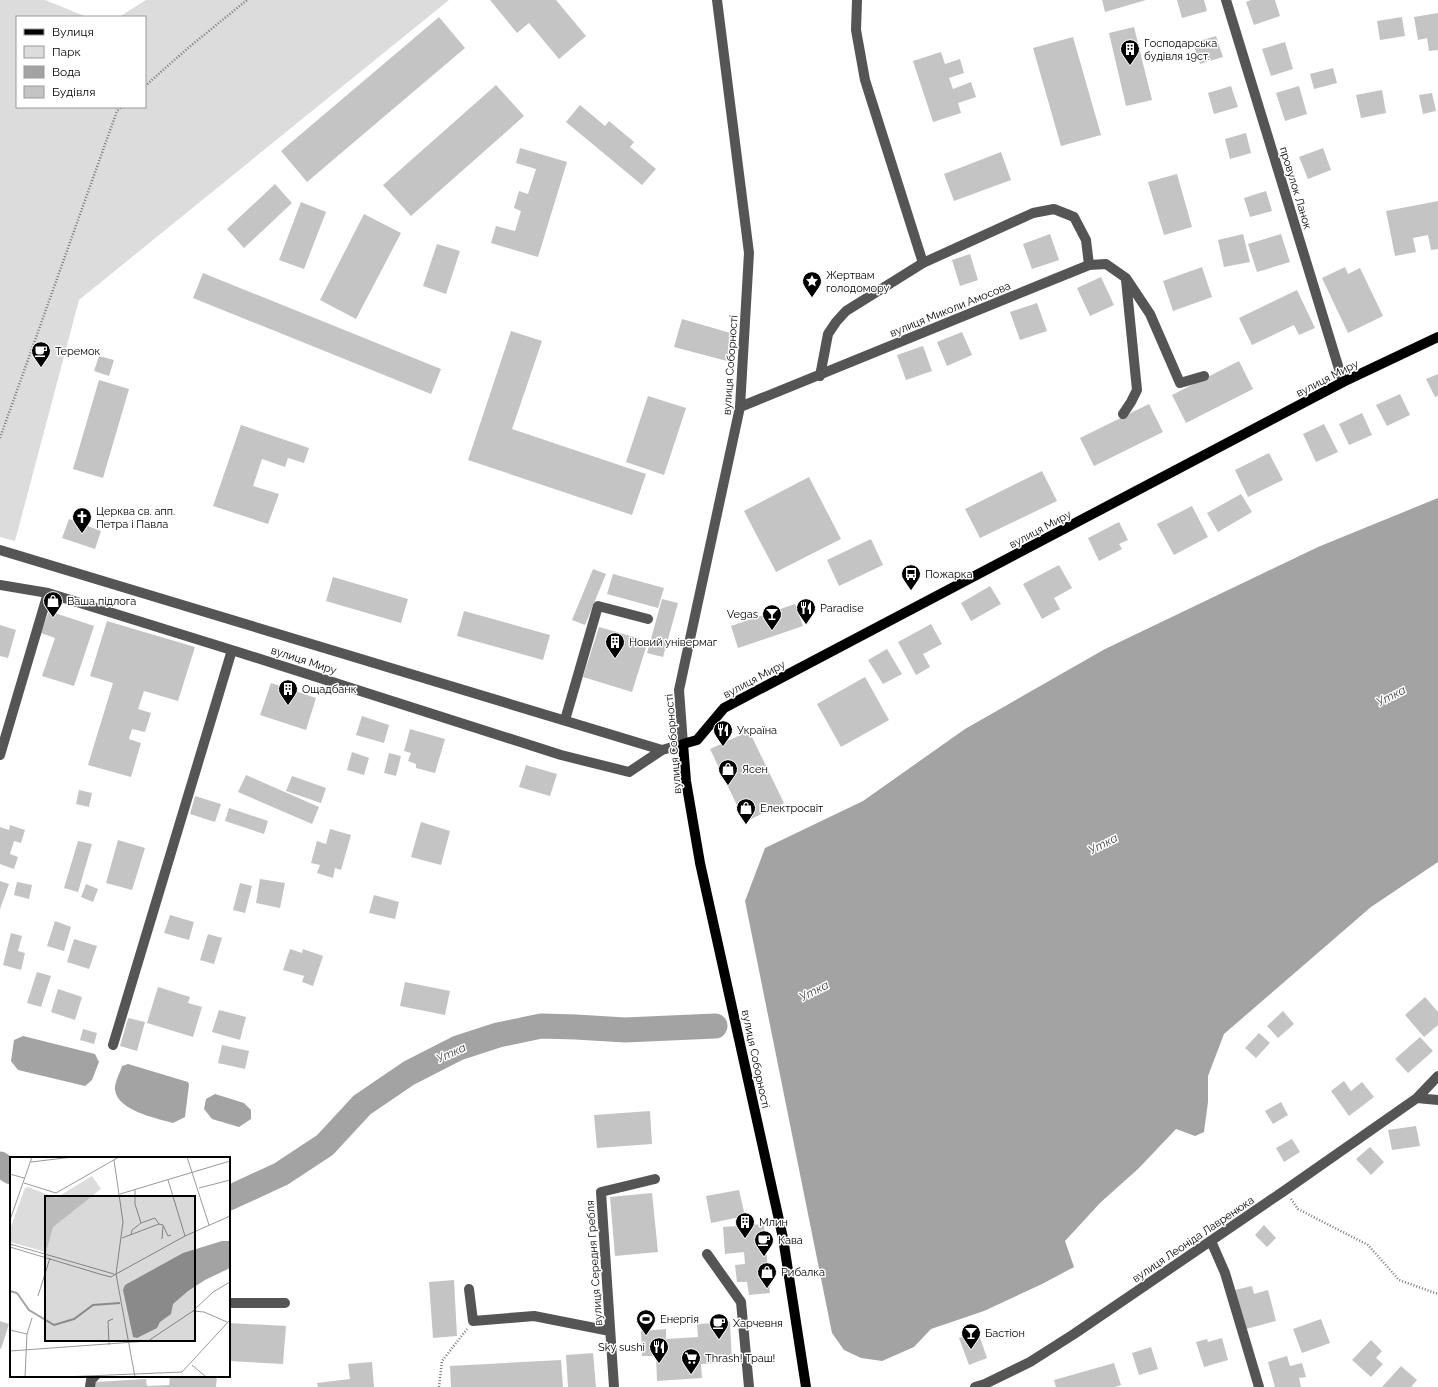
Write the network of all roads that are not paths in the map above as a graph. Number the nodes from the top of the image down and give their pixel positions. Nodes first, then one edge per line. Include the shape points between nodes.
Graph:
1 (717, 0) edge
2 (856, 0) edge
3 (1226, 0) edge
4 (923, 263) junction
5 (1089, 265) junction
6 (1126, 278) junction
7 (1438, 337) edge
8 (820, 376) junction
9 (1204, 376) dead end
10 (1343, 382) junction
11 (740, 407) junction
12 (1123, 414) dead end
13 (0, 550) edge
14 (0, 585) edge
15 (48, 593) junction
16 (648, 619) dead end
17 (232, 650) junction
18 (565, 720) junction
19 (683, 744) junction
20 (662, 750) junction
21 (0, 755) edge
22 (113, 1045) dead end
23 (1438, 1076) edge
24 (1417, 1098) junction
25 (1438, 1100) edge
26 (655, 1179) dead end
27 (1211, 1241) junction
28 (707, 1254) dead end
29 (469, 1288) dead end
30 (230, 1302) edge
31 (285, 1303) dead end
32 (610, 1331) junction
33 (94, 1377) edge
34 (90, 1387) edge
35 (614, 1387) edge
36 (749, 1387) edge
37 (806, 1387) edge
38 (975, 1387) edge
39 (1259, 1387) edge

1 - 11 street, вулиця Соборності via 749,253
2 - 4 street via 856,30 865,80
3 - 10 street, провулок Ланок
4 - 5 street via 1033,212 1054,209 1074,217 1086,240
4 - 8 street via 846,311 828,334
5 - 6 street, вулиця Миколи Амосова via 1106,264
5 - 8 street, вулиця Миколи Амосова
6 - 9 street, вулиця Миколи Амосова via 1150,314 1180,383
6 - 12 street via 1137,390
7 - 10 main road, вулиця Миру
8 - 11 street, вулиця Миколи Амосова
10 - 19 main road, вулиця Миру via 724,708 697,740
11 - 19 street, вулиця Соборності via 679,690
13 - 18 street, вулиця Миру
14 - 15 street, вулиця Миру
15 - 17 street, вулиця Миру
15 - 21 street
16 - 18 street via 598,606
17 - 20 street, вулиця Миру via 561,755 629,772
17 - 22 street
18 - 20 street, вулиця Миру
19 - 20 street, вулиця Миру
19 - 37 main road, вулиця Соборності via 686,781 700,863 783,1238
23 - 24 street, вулиця Леоніда Лавренюка
24 - 25 street
24 - 27 street, вулиця Леоніда Лавренюка
26 - 32 street, вулиця Середня Гребля via 601,1192
27 - 38 street, вулиця Леоніда Лавренюка via 1030,1362
27 - 39 street via 1225,1273
28 - 36 street via 741,1302
29 - 32 street via 473,1321 534,1316
30 - 31 street
32 - 35 street, вулиця Середня Гребля
33 - 34 street via 90,1380

